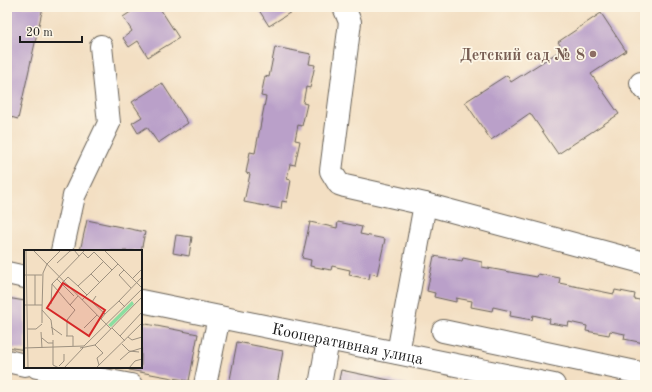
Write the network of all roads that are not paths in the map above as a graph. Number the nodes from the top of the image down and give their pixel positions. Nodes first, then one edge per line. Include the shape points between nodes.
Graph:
1 (344, 7) edge
2 (101, 46) dead end
3 (425, 204) junction
4 (62, 250) edge
5 (645, 263) edge
6 (7, 273) edge
7 (24, 277) edge
8 (142, 301) edge
9 (220, 317) junction
10 (443, 331) dead end
11 (328, 340) junction
12 (398, 353) junction
13 (7, 361) edge
14 (24, 365) edge
15 (42, 368) edge
16 (645, 374) edge
17 (131, 385) edge
18 (205, 385) edge
19 (320, 385) edge
20 (554, 385) edge

1 - 3 street via 350,22 331,170 339,184
2 - 4 street via 109,123 74,196
3 - 5 street
3 - 12 street
6 - 7 street
8 - 9 street, Кооперативная улица
9 - 11 street, Кооперативная улица
9 - 18 street
10 - 16 street
11 - 12 street, Кооперативная улица
11 - 19 street
12 - 20 street, Кооперативная улица
13 - 14 street
15 - 17 street

